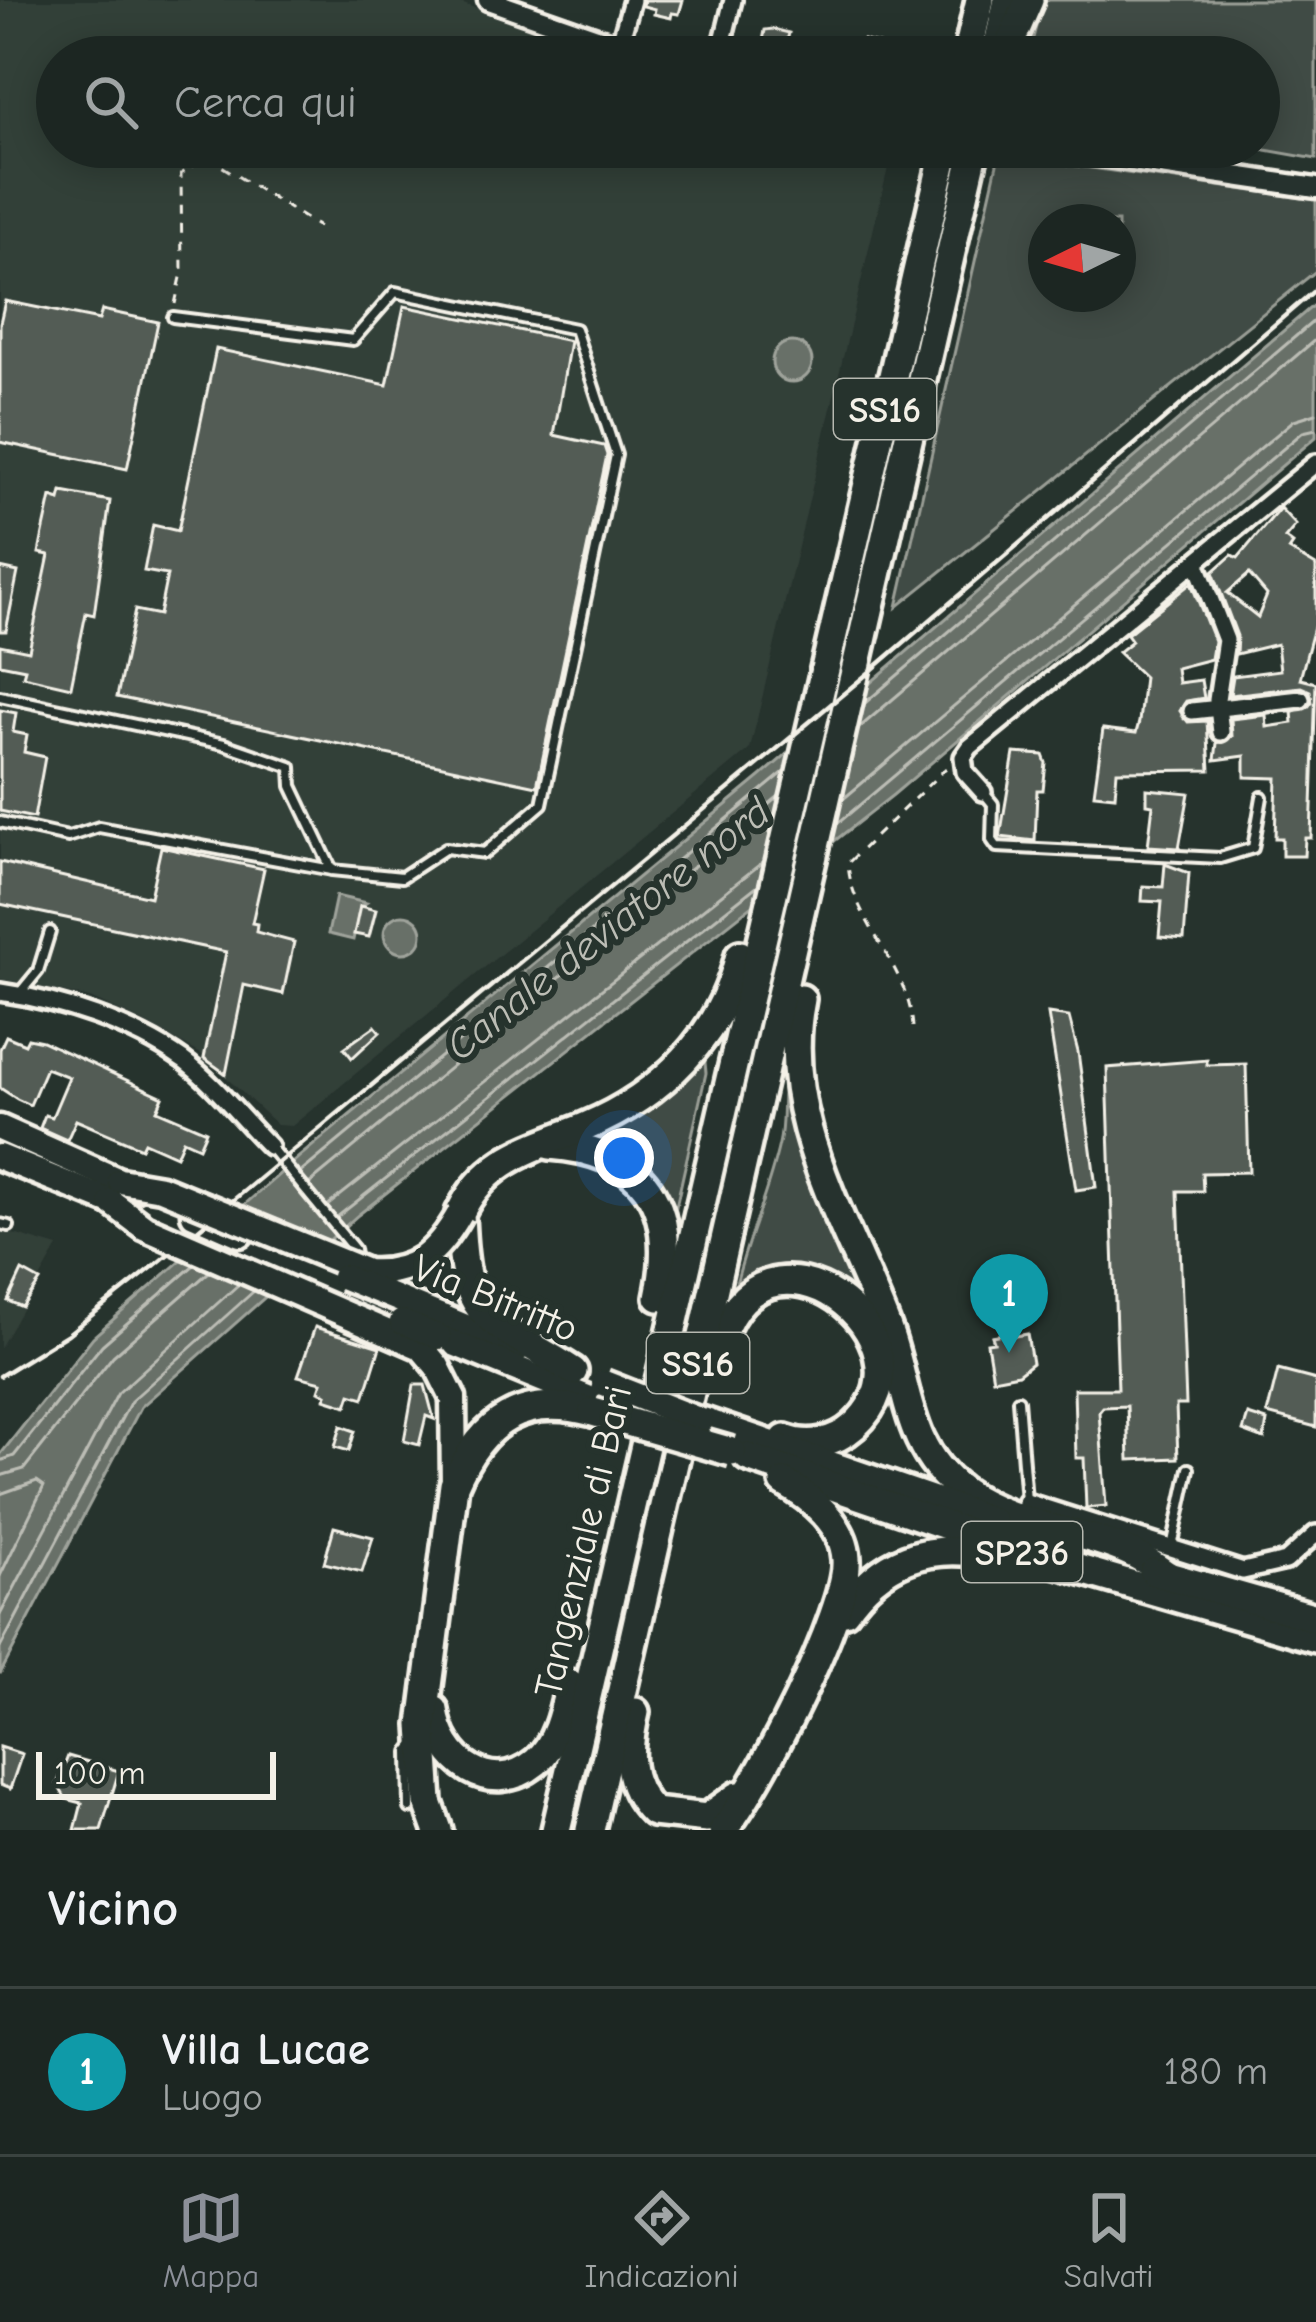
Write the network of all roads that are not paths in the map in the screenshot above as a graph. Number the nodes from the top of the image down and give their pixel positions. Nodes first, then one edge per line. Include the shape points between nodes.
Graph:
1 (488, 0) edge
2 (632, 0) edge
3 (734, 0) edge
4 (980, 0) edge
5 (1008, 0) edge
6 (1029, 0) edge
7 (526, 6) edge
8 (596, 36) edge
9 (622, 36) edge
10 (724, 36) edge
11 (972, 36) edge
12 (1000, 36) edge
13 (1013, 36) edge
14 (941, 168) edge
15 (970, 168) edge
16 (1181, 168) edge
17 (1316, 188) edge
18 (173, 317) road end
19 (1316, 464) edge
20 (1196, 562) junction
21 (0, 696) edge
22 (1301, 699) dead end
23 (1220, 709) junction
24 (1192, 712) dead end
25 (1220, 732) dead end
26 (983, 792) joint
27 (1262, 796) dead end
28 (0, 822) edge
29 (332, 870) junction
30 (806, 896) junction
31 (759, 913) junction
32 (50, 932) dead end
33 (0, 992) edge
34 (18, 995) junction
35 (0, 1128) edge
36 (539, 1144) junction
37 (269, 1146) joint
38 (0, 1156) edge
39 (116, 1192) junction
40 (460, 1213) junction
41 (345, 1324) dead end
42 (441, 1327) junction
43 (661, 1370) junction
44 (573, 1371) junction
45 (597, 1399) junction
46 (1018, 1400) dead end
47 (691, 1424) junction
48 (735, 1443) junction
49 (642, 1453) junction
50 (1189, 1469) dead end
51 (454, 1485) junction
52 (1026, 1502) joint
53 (1316, 1534) edge
54 (657, 1539) junction
55 (1172, 1549) junction
56 (1170, 1577) junction
57 (1204, 1598) junction
58 (1316, 1603) edge
59 (1316, 1618) edge
60 (1316, 1638) edge
61 (826, 1640) junction
62 (431, 1688) junction
63 (422, 1741) junction
64 (749, 1785) junction
65 (410, 1808) dead end
66 (728, 1827) edge
67 (438, 1830) edge
68 (556, 1830) edge
69 (590, 1830) edge

1 - 7 street
2 - 9 street
3 - 10 street
4 - 11 highway
5 - 12 highway
6 - 13 highway
7 - 8 street
14 - 31 highway, SS16 via 801,767 770,826
15 - 30 highway, Tangenziale di Bari / SS16
16 - 17 street
18 - 29 lane via 352,340 395,292 575,328 603,405 616,455 542,804 485,854 446,848 402,877
19 - 20 street
20 - 23 street via 1226,640
20 - 26 street via 963,757
21 - 29 lane via 224,744 291,767 292,786
22 - 23 street
23 - 24 street
23 - 25 street
26 - 27 lane via 993,804 997,847 1220,858 1253,848
28 - 29 lane via 68,837 99,827
30 - 47 highway, Tangenziale di Bari / SS16
30 - 56 highway via 808,959 794,1034 803,1112 887,1329 922,1445 959,1489 986,1505 1133,1553
31 - 36 highway via 717,1017 684,1062 612,1114
31 - 43 highway, Tangenziale di Bari / SS16
32 - 34 lane via 38,971
33 - 34 street
34 - 37 street via 118,1026 184,1061
35 - 39 main road, Via Bitritto
36 - 40 highway via 517,1149 488,1173
36 - 43 highway via 616,1159 659,1208 667,1261 654,1323
37 - 41 lane, bridge via 358,1255
38 - 39 main road, Via Bitritto
39 - 40 main road, bridge via 161,1188 389,1274 428,1258
39 - 42 main road, Via Bitritto, bridge
39 - 51 main road, bridge via 143,1227 421,1347 453,1398
40 - 44 highway via 468,1295 489,1321
42 - 44 main road, Via Bitritto
42 - 45 main road, Via Bitritto
43 - 49 highway, Tangenziale di Bari / SS16
44 - 45 main road, Via Bitritto
45 - 47 highway, bridge via 654,1432
45 - 51 highway via 505,1415 467,1454
46 - 52 lane
47 - 47 highway via 725,1319 758,1288 824,1287 870,1333 880,1385 869,1408 834,1438 794,1443 741,1424
47 - 48 highway, SP236, bridge
47 - 54 highway, Tangenziale di Bari / SS16
47 - 61 highway via 730,1465 814,1501 837,1532 847,1556 845,1583
48 - 56 highway, SP236
48 - 57 highway, SP236
49 - 62 highway via 615,1492 563,1715 539,1760 497,1777 456,1762 442,1743
49 - 68 highway, Tangenziale di Bari / SS16
50 - 55 lane
51 - 62 highway
52 - 55 street
53 - 55 street via 1286,1561 1243,1571
54 - 64 highway via 662,1594 628,1738 634,1788 653,1812 687,1820 723,1811
54 - 69 highway, Tangenziale di Bari / SS16
56 - 57 highway, SP236
57 - 58 highway
57 - 59 highway, SP236
57 - 60 highway, SP236
57 - 61 highway via 1115,1596 987,1554 933,1550 904,1557 865,1583
61 - 64 highway
62 - 63 highway
63 - 65 lane via 409,1752
63 - 67 highway
64 - 66 highway

